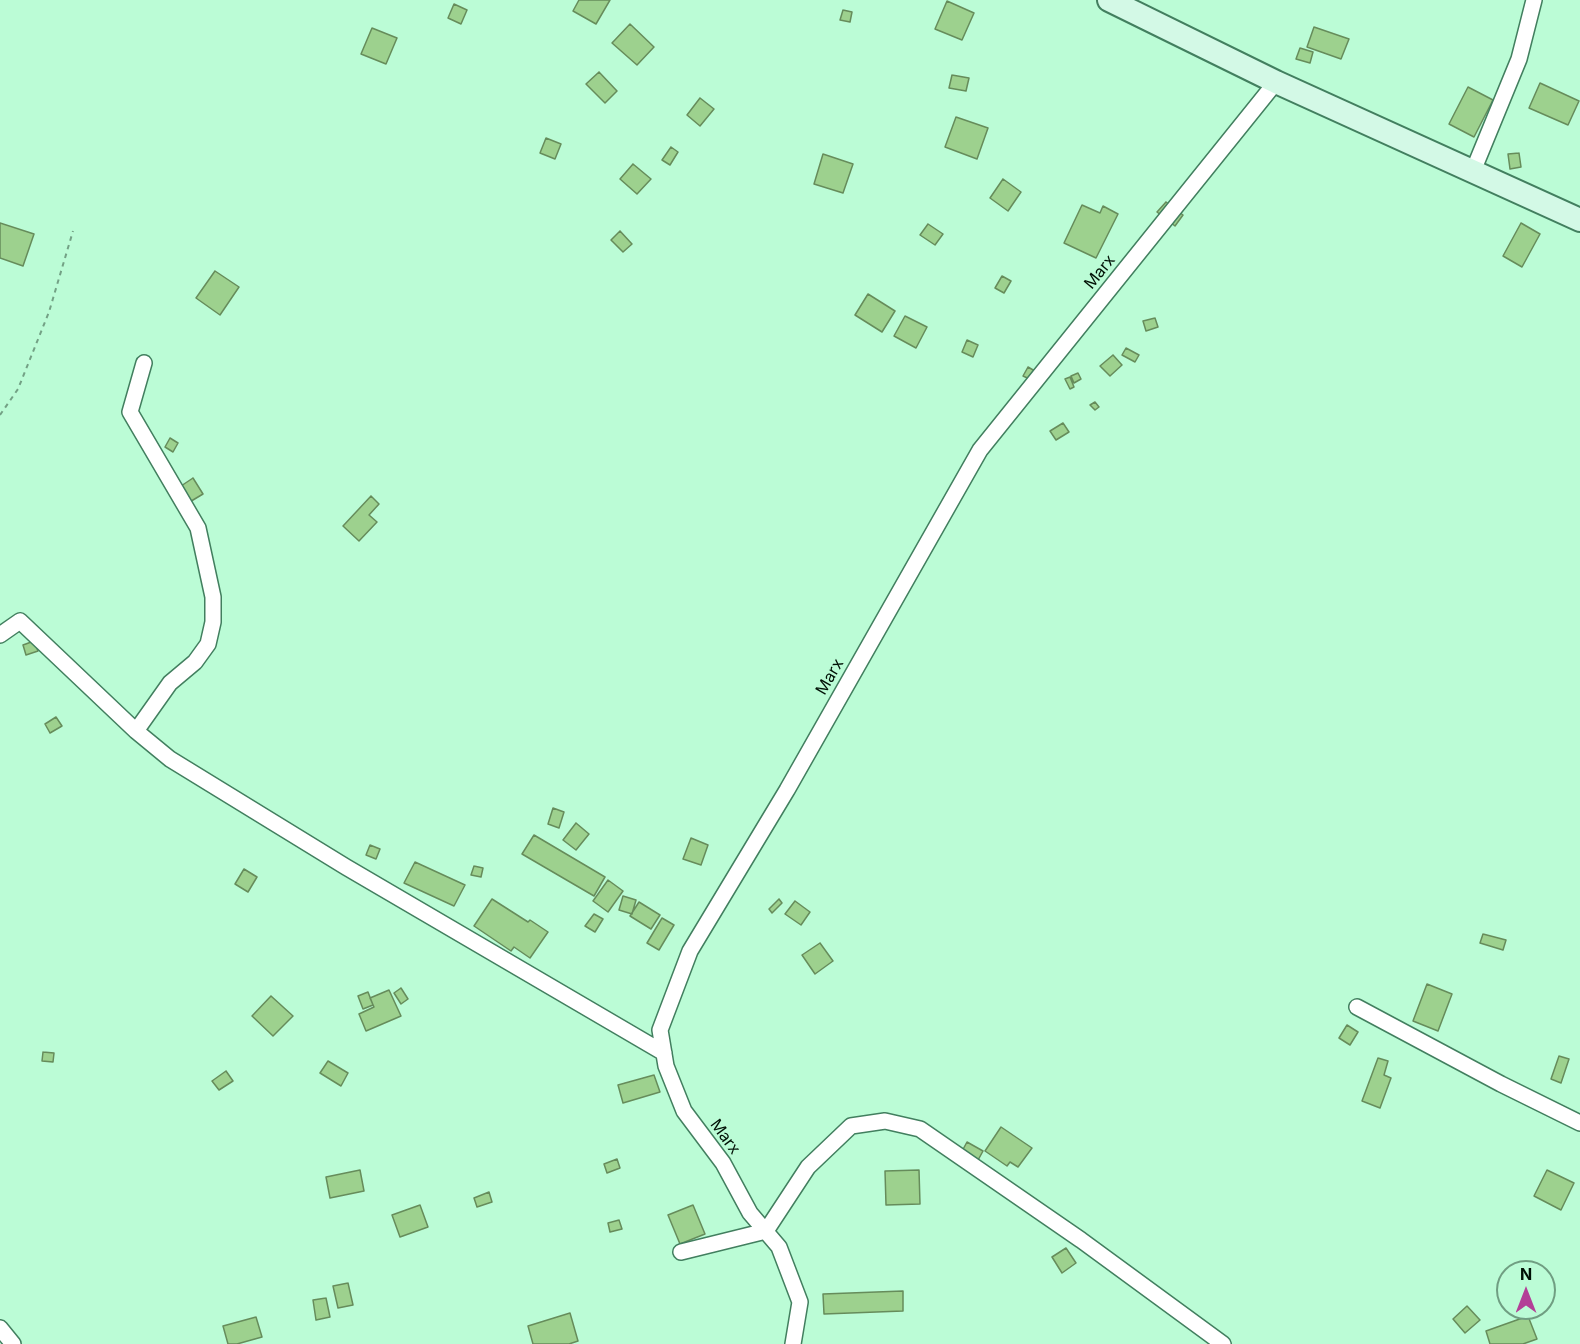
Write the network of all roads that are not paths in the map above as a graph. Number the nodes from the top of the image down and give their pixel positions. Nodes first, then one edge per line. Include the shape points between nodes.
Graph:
1 (1109, 0) edge
2 (1534, 0) edge
3 (1276, 82) junction
4 (1473, 171) junction
5 (1580, 220) edge
6 (144, 363) dead end
7 (0, 635) edge
8 (136, 731) junction
9 (1357, 1007) dead end
10 (664, 1053) junction
11 (1580, 1123) edge
12 (766, 1231) junction
13 (681, 1252) dead end
14 (0, 1328) edge
15 (12, 1344) edge
16 (793, 1344) edge
17 (1223, 1344) edge

1 - 3 street
2 - 4 street via 1519,59
3 - 4 street
3 - 10 street, Marx via 980,450 787,790 690,951 660,1030
4 - 5 street
6 - 8 street via 130,412 198,528 213,597 213,622 208,644 195,662 170,683
7 - 8 street via 20,621
8 - 10 street via 170,759 346,867
9 - 11 street
10 - 12 street, Marx via 684,1111 723,1162 750,1213
12 - 13 street
12 - 16 street, Marx via 779,1247 800,1302
12 - 17 street via 808,1167 850,1126 885,1121 920,1129
14 - 15 street

